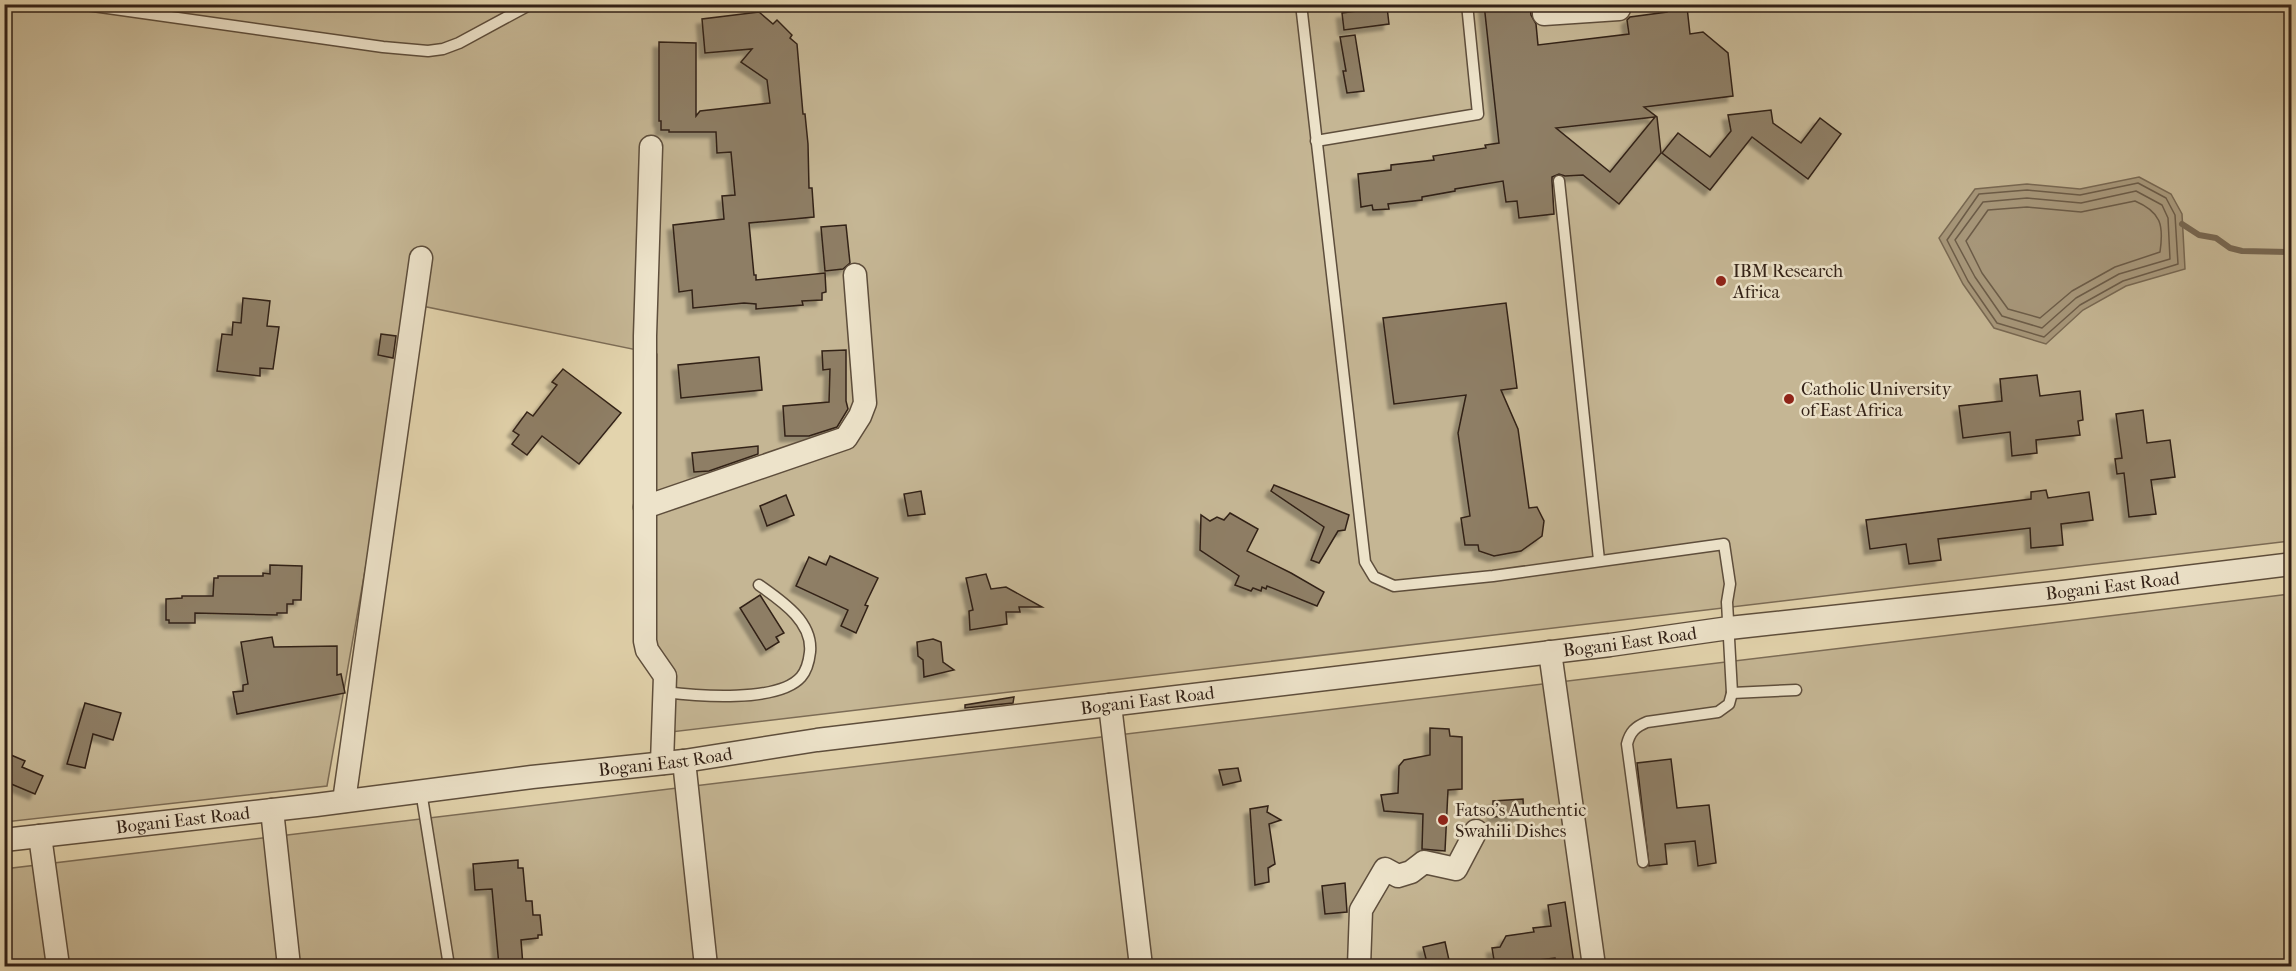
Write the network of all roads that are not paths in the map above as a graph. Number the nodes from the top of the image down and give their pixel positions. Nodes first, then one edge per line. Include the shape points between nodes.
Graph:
1 (79, 4) edge
2 (531, 4) edge
3 (1301, 4) edge
4 (1467, 4) edge
5 (1544, 4) edge
6 (1618, 4) edge
7 (1316, 141) junction
8 (651, 147) dead end
9 (1559, 181) dead end
10 (421, 258) dead end
11 (855, 275) dead end
12 (645, 507) junction
13 (1599, 560) junction
14 (2292, 564) edge
15 (759, 585) dead end
16 (1729, 628) junction
17 (1550, 652) junction
18 (1796, 690) dead end
19 (665, 692) junction
20 (1732, 693) junction
21 (1110, 705) junction
22 (673, 762) junction
23 (421, 791) junction
24 (344, 801) junction
25 (272, 810) junction
26 (1476, 831) dead end
27 (40, 836) junction
28 (4, 840) edge
29 (1643, 862) dead end
30 (58, 966) edge
31 (289, 966) edge
32 (449, 966) edge
33 (706, 966) edge
34 (1141, 966) edge
35 (1359, 966) edge
36 (1594, 966) edge

1 - 2 lane via 428,51 459,43
3 - 7 lane
4 - 7 lane via 1478,114
5 - 6 street via 1544,14 1619,9
7 - 13 lane via 1365,562 1374,577 1394,586
8 - 12 street
9 - 13 lane
10 - 24 street
11 - 12 street via 865,403 846,438
12 - 19 street via 645,641 649,654 663,671
13 - 16 lane via 1724,544 1730,584
14 - 16 street, Bogani East Road
15 - 19 lane via 781,600 804,625 810,645 808,665 800,678 782,688 749,695
16 - 17 street, Bogani East Road
16 - 20 lane
17 - 21 street, Bogani East Road
17 - 36 street
18 - 20 lane
19 - 22 street
20 - 29 lane via 1729,704 1718,712 1647,722 1630,734 1627,744
21 - 22 street, Bogani East Road via 816,740
21 - 34 street
22 - 23 street, Bogani East Road
22 - 33 street
23 - 24 street, Bogani East Road
23 - 32 lane
24 - 25 street, Bogani East Road
25 - 27 street, Bogani East Road
25 - 31 street
26 - 35 street via 1456,868 1424,862 1398,876 1385,868 1361,910
27 - 28 street, Bogani East Road
27 - 30 street

